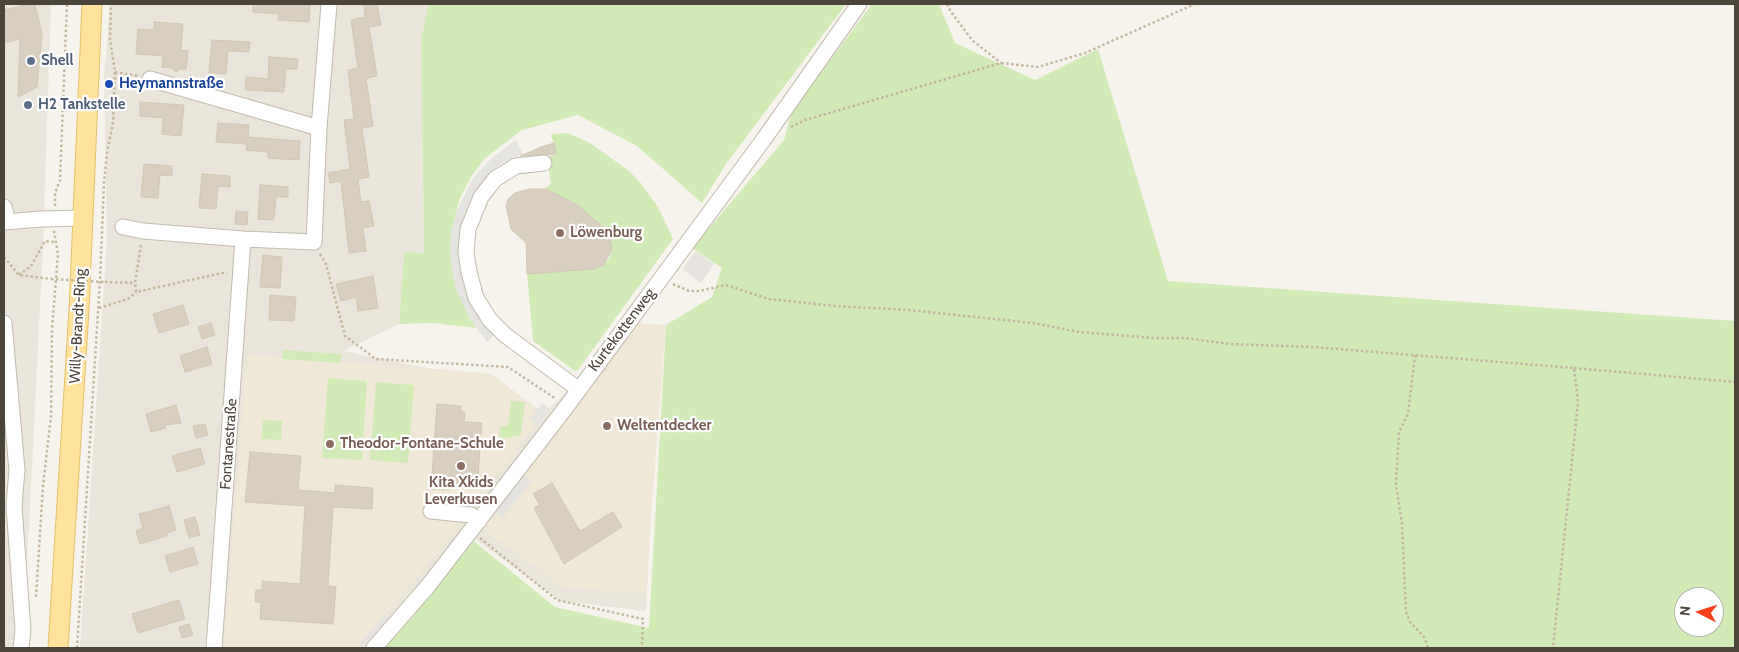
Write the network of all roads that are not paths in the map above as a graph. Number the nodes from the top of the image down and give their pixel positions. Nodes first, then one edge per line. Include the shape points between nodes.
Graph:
1 (92, 4) edge
2 (329, 4) edge
3 (859, 4) edge
4 (150, 79) road end
5 (319, 128) junction
6 (544, 163) dead end
7 (4, 207) edge
8 (84, 218) junction
9 (5, 224) edge
10 (123, 227) dead end
11 (243, 239) junction
12 (4, 323) edge
13 (578, 389) junction
14 (9, 506) edge
15 (431, 511) dead end
16 (475, 526) junction
17 (22, 648) edge
18 (58, 648) edge
19 (214, 648) edge
20 (374, 648) edge

1 - 8 main road, Willy-Brandt-Ring
2 - 5 street
3 - 13 street, Kurtekottenweg via 764,139
4 - 5 street
5 - 11 street via 314,242
6 - 13 street via 516,166 495,179 481,197 468,229 466,252 469,272 476,298 490,320 506,336
7 - 9 street
8 - 9 street via 48,218
8 - 18 main road, Willy-Brandt-Ring
10 - 11 street via 143,232
11 - 19 street, Fontanestraße
12 - 14 street via 17,470
13 - 16 street, Kurtekottenweg
14 - 17 street via 23,630
15 - 16 street via 470,515
16 - 20 street, Kurtekottenweg

